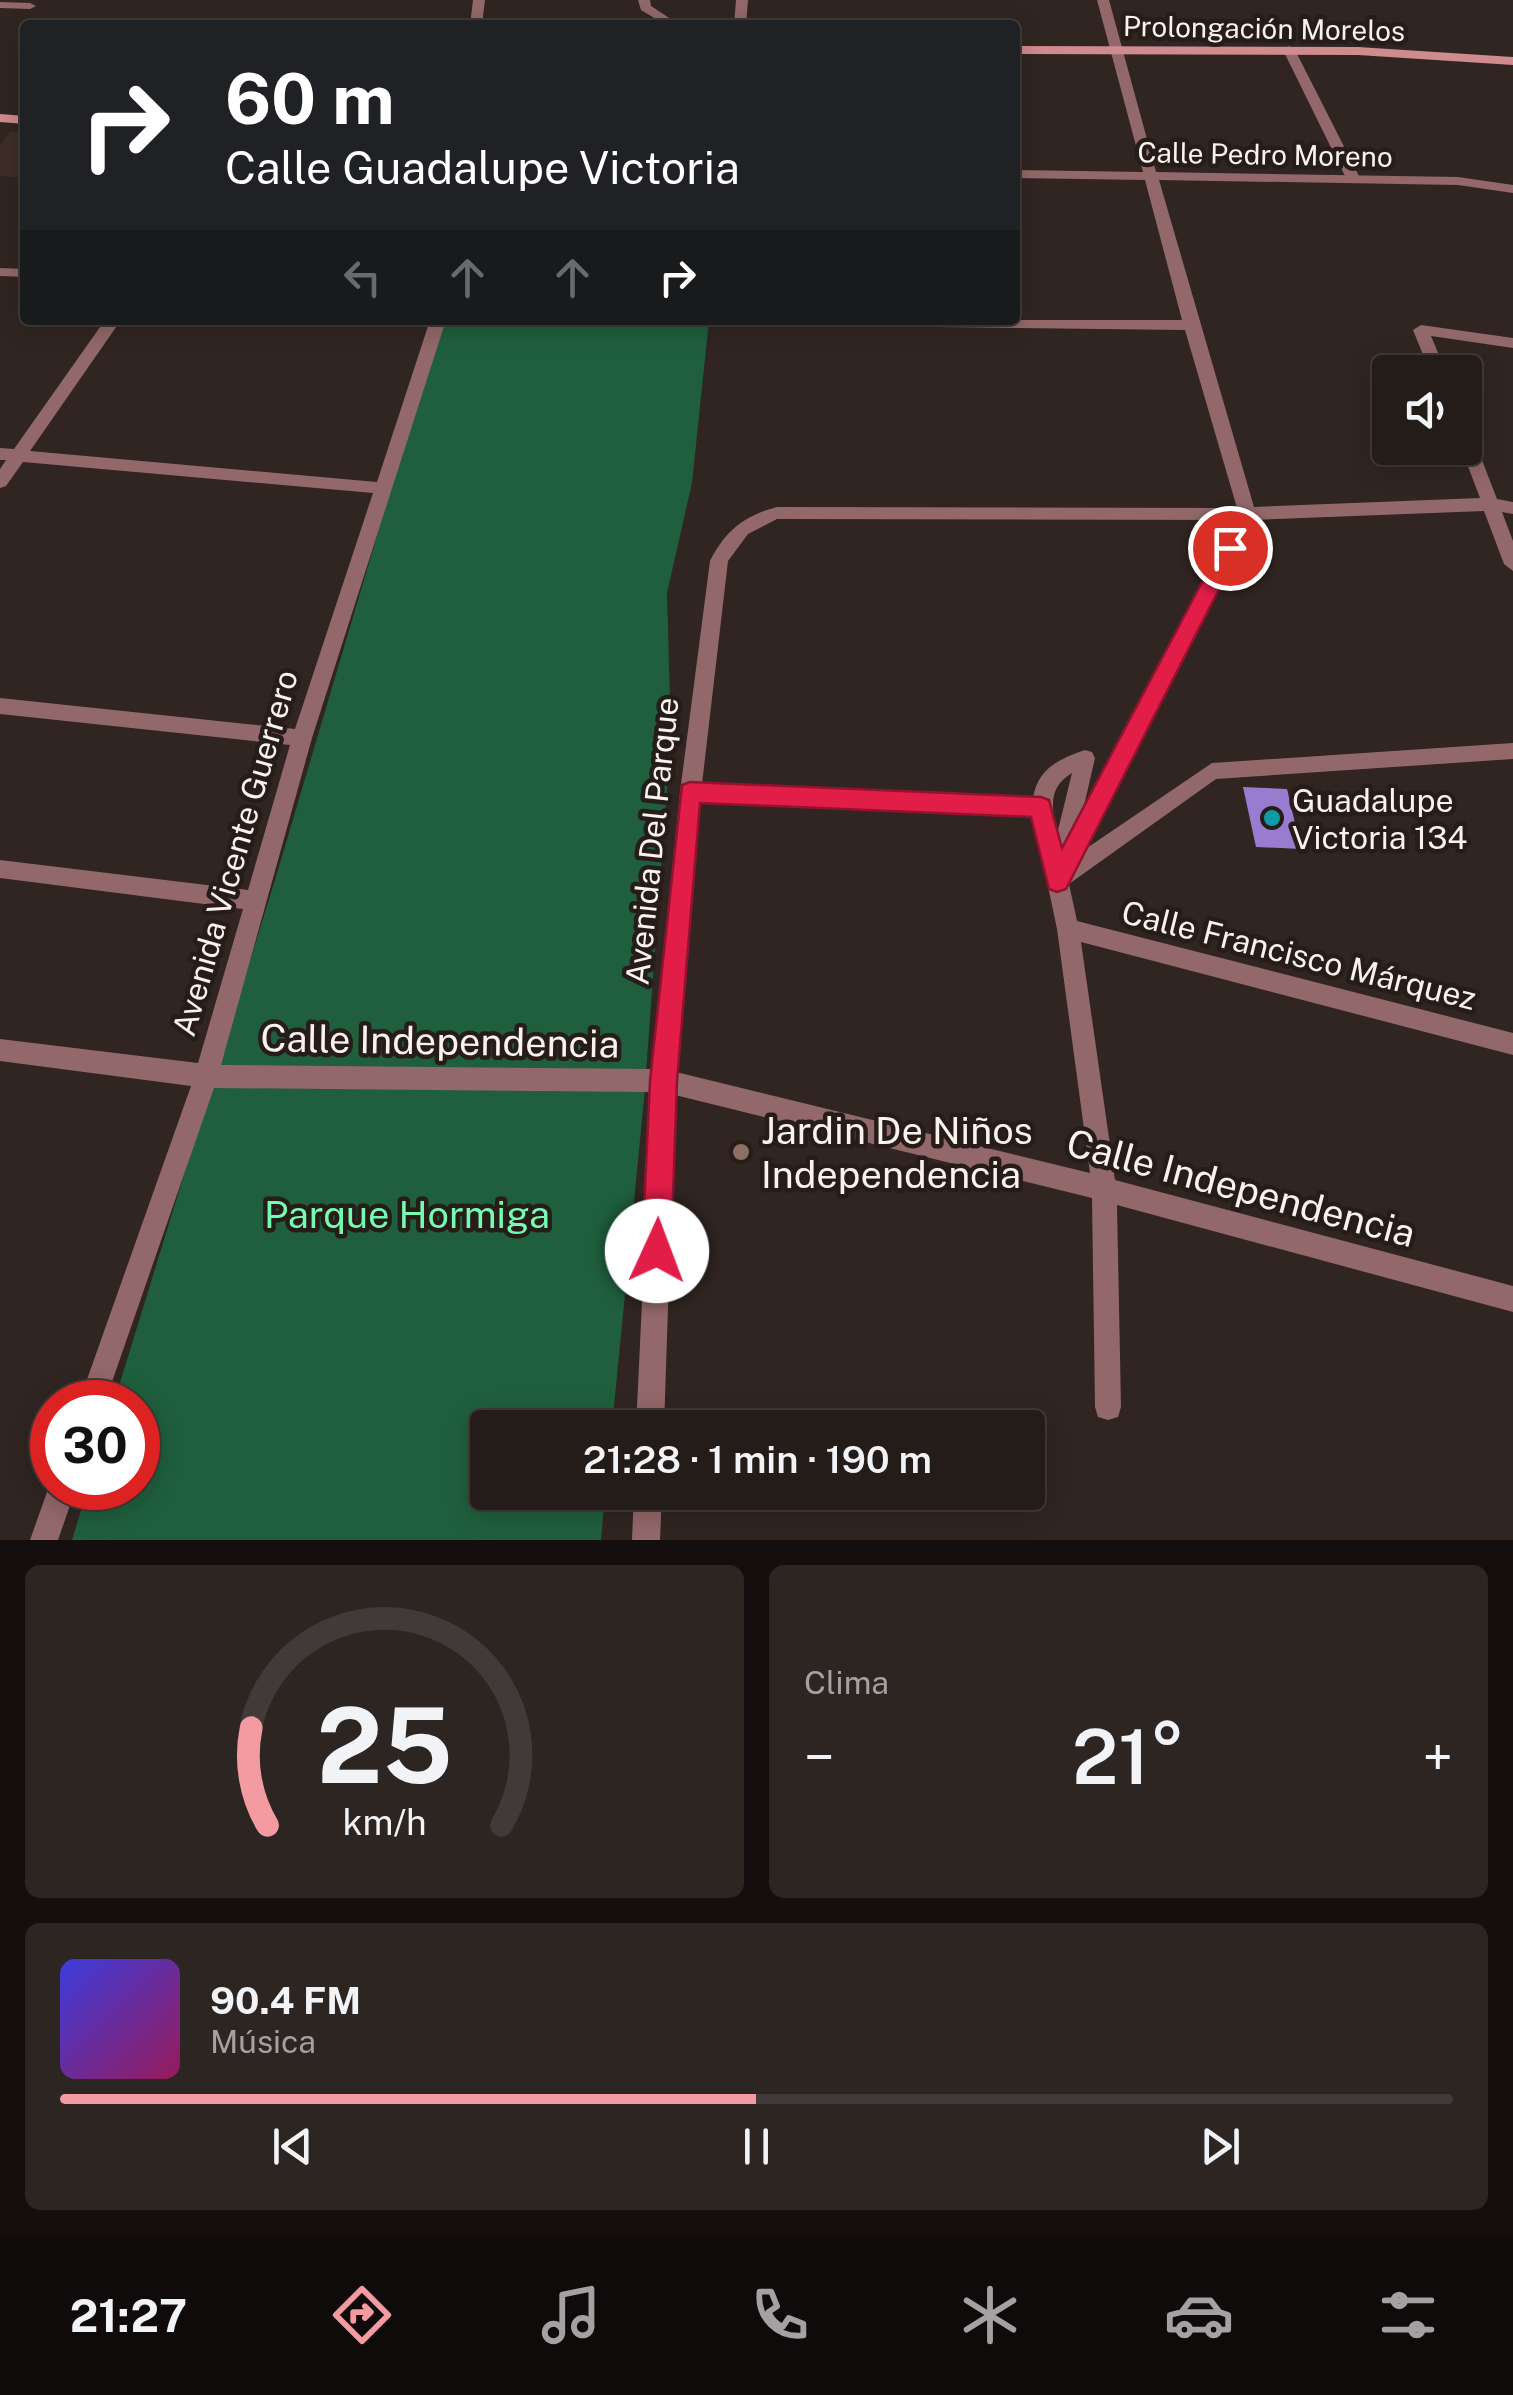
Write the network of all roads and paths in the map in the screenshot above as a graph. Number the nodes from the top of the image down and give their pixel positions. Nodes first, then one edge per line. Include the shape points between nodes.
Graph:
1 (644, 0) edge
2 (1103, 0) edge
3 (0, 4) edge
4 (30, 6) dead end
5 (665, 20) edge
6 (1020, 50) edge
7 (1289, 50) junction
8 (1117, 51) junction
9 (1513, 61) edge
10 (1020, 174) edge
11 (1154, 178) junction
12 (1354, 180) junction
13 (1513, 189) edge
14 (1020, 323) edge
15 (109, 325) edge
16 (436, 325) edge
17 (1191, 325) junction
18 (1513, 343) edge
19 (1431, 355) edge
20 (9, 455) edge
21 (1476, 465) edge
22 (0, 482) edge
23 (382, 488) junction
24 (1492, 504) junction
25 (1513, 508) edge
26 (1247, 514) junction
27 (1513, 564) edge
28 (0, 706) edge
29 (302, 738) junction
30 (1513, 751) edge
31 (690, 792) junction
32 (1041, 807) junction
33 (0, 868) edge
34 (1057, 881) junction
35 (257, 901) junction
36 (1068, 929) junction
37 (1513, 1044) edge
38 (0, 1050) edge
39 (206, 1076) junction
40 (664, 1081) junction
41 (1104, 1189) junction
42 (1513, 1299) edge
43 (100, 1380) edge
44 (1108, 1407) dead end
45 (651, 1410) edge
46 (54, 1510) edge
47 (647, 1510) edge
48 (44, 1540) edge
49 (646, 1540) edge

1 - 5 street via 645,8
2 - 8 street
3 - 4 street
6 - 8 main road, Prolongación Morelos
7 - 8 main road, Prolongación Morelos
7 - 9 main road, Prolongación Morelos
7 - 12 street
8 - 11 street
10 - 11 street, Calle Pedro Moreno
11 - 12 street, Calle Pedro Moreno
11 - 17 street
12 - 13 street, Calle Pedro Moreno
14 - 17 street
15 - 20 street
16 - 23 street, Avenida Vicente Guerrero
17 - 26 street
18 - 19 street via 1421,330
20 - 22 street
20 - 23 street
21 - 24 street
23 - 29 street, Avenida Vicente Guerrero
24 - 25 street
24 - 26 street
24 - 27 street
26 - 31 street, Avenida Del Parque via 777,513 752,520 732,536 719,561
26 - 34 street
28 - 29 street
29 - 35 street, Avenida Vicente Guerrero
30 - 34 street via 1212,772
31 - 32 street
31 - 40 street, Avenida Del Parque
32 - 34 street
32 - 34 street via 1045,786 1059,769 1085,758
33 - 35 street
34 - 36 street
35 - 39 street, Avenida Vicente Guerrero
36 - 37 street, Calle Francisco Márquez
36 - 41 street
38 - 39 street, Calle Independencia
39 - 40 street, Calle Independencia
39 - 43 street, Avenida Vicente Guerrero
40 - 41 street, Calle Independencia
40 - 45 street, Avenida Del Parque
41 - 42 street, Calle Independencia
41 - 44 street
46 - 48 street
47 - 49 street

